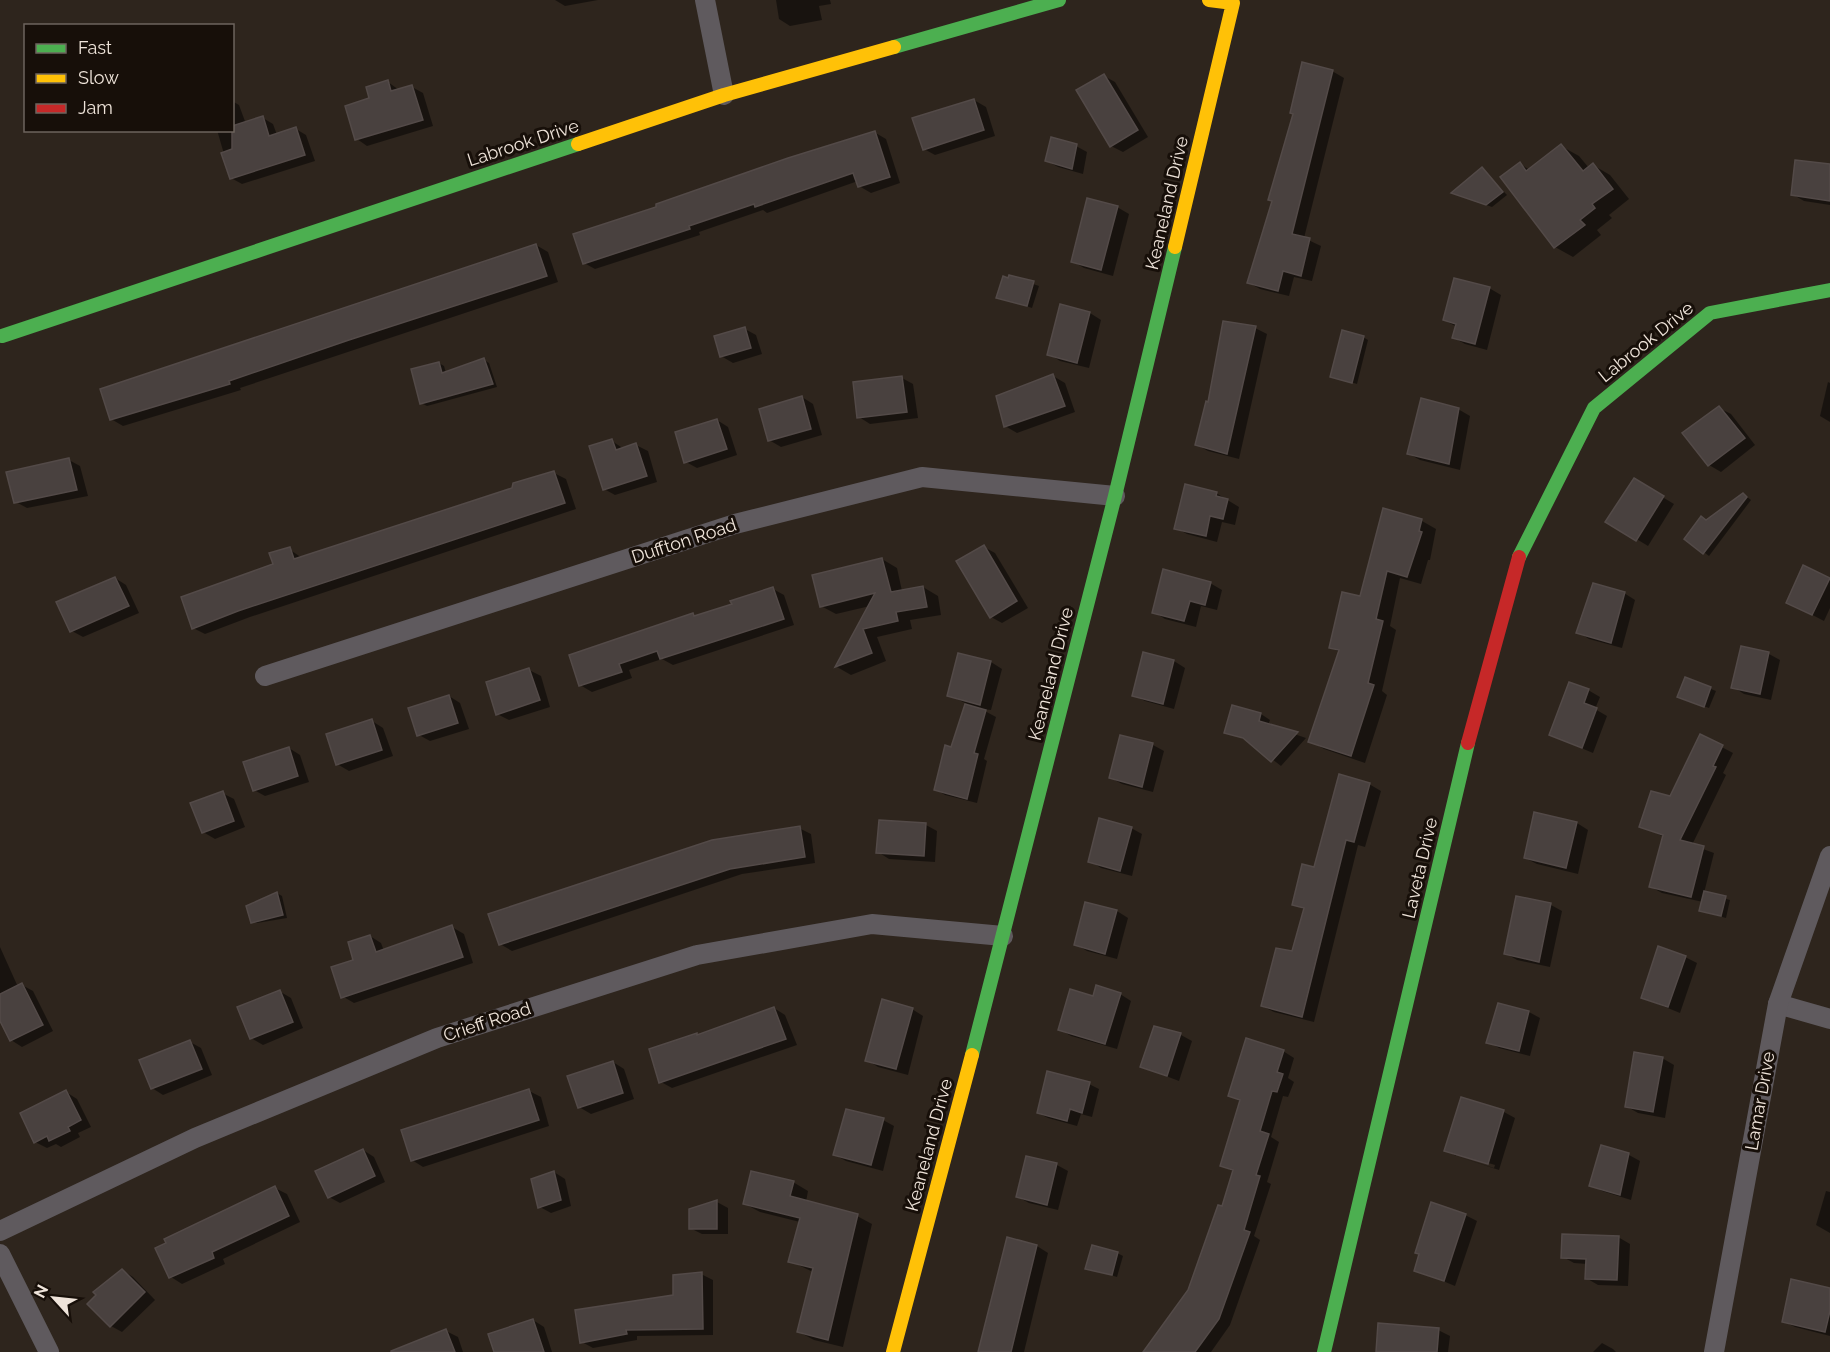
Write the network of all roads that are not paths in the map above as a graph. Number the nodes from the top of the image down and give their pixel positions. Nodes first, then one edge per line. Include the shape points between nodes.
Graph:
1 (705, 0) edge
2 (1059, 0) edge
3 (1209, 0) edge
4 (724, 95) junction
5 (1830, 290) edge
6 (2, 336) dead end
7 (1594, 408) joint
8 (1115, 496) junction
9 (265, 676) dead end
10 (1830, 856) edge
11 (1003, 936) junction
12 (1778, 1004) junction
13 (1830, 1018) edge
14 (0, 1231) edge
15 (0, 1254) edge
16 (49, 1352) edge
17 (893, 1352) edge
18 (1324, 1352) edge
19 (1714, 1352) edge

1 - 4 street
2 - 4 street, Labrook Drive
3 - 8 street, Keaneland Drive via 1233,3
4 - 6 street, Labrook Drive
5 - 7 street, Labrook Drive via 1710,313
7 - 18 street, Laveta Drive via 1515,565 1480,692
8 - 9 street, Duffton Road via 922,477 735,524
8 - 11 street, Keaneland Drive
10 - 12 street, Lamar Drive
11 - 14 street, Crieff Road via 872,924 697,955 437,1038 195,1138
11 - 17 street, Keaneland Drive
12 - 13 street
12 - 19 street, Lamar Drive
15 - 16 street

